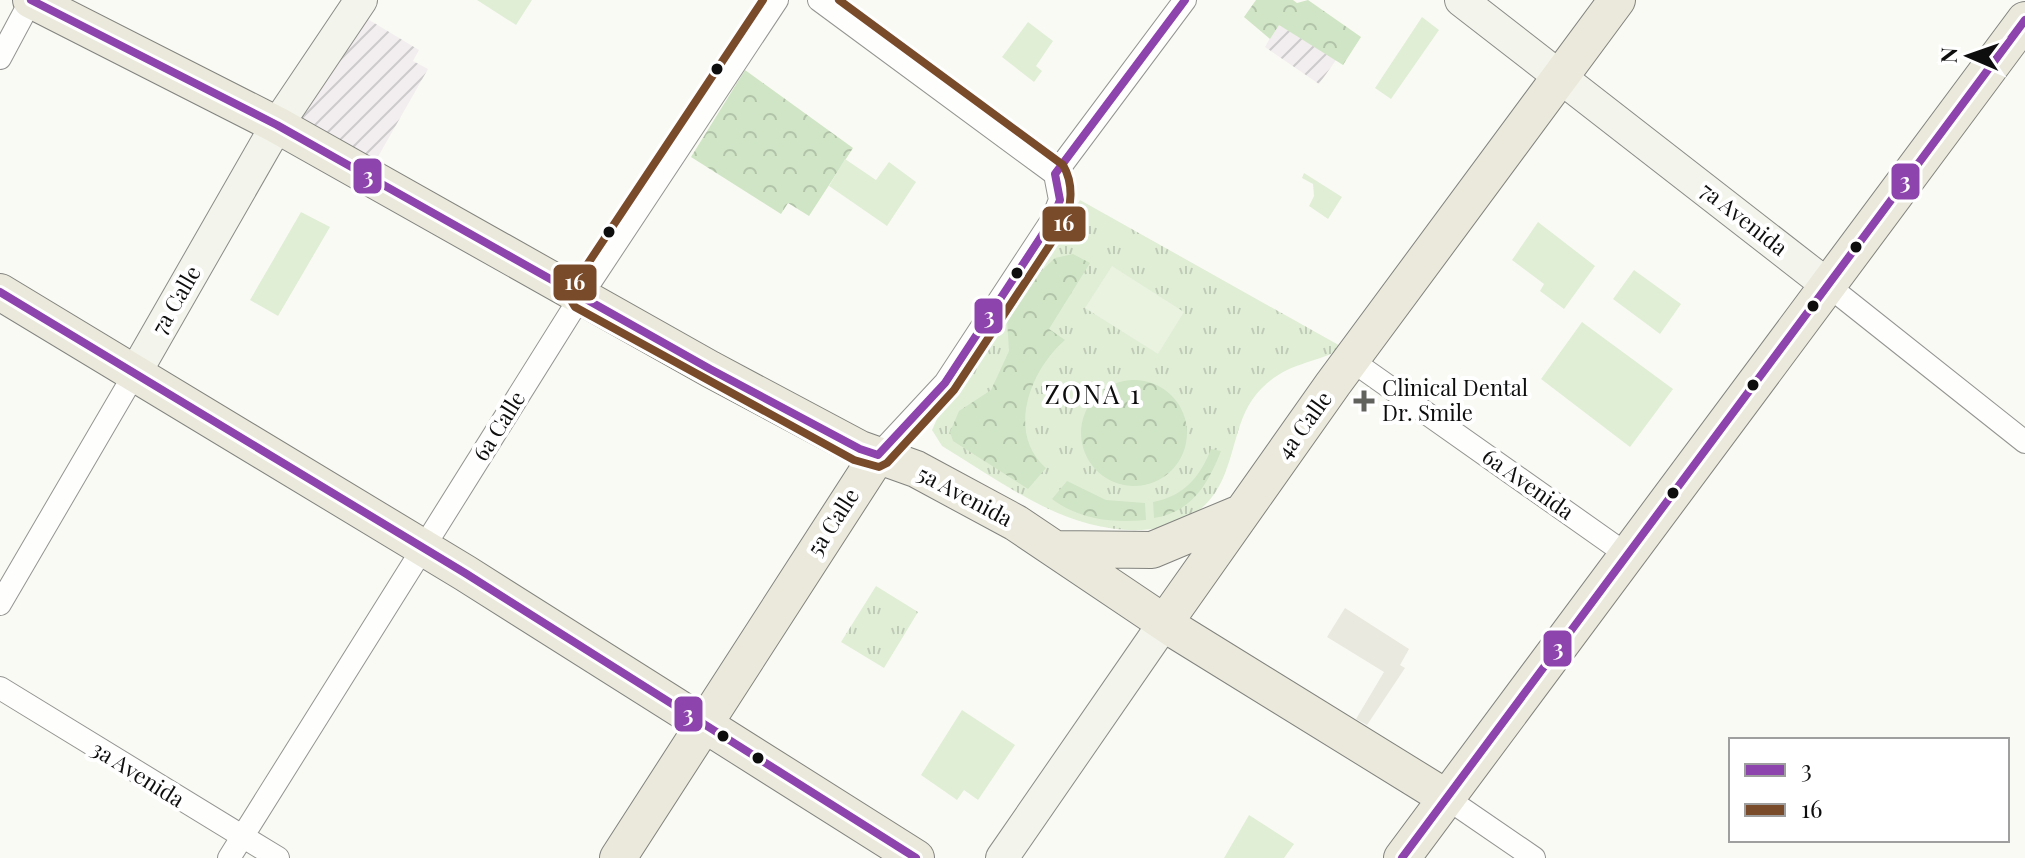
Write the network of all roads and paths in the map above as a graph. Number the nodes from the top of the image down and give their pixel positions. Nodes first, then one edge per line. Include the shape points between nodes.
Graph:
1 (31, 0) edge
2 (361, 0) edge
3 (777, 0) edge
4 (819, 0) edge
5 (1185, 0) edge
6 (1461, 0) edge
7 (1617, 0) edge
8 (2025, 20) edge
9 (0, 58) edge
10 (1562, 76) junction
11 (277, 125) junction
12 (1055, 174) junction
13 (1826, 284) junction
14 (0, 292) edge
15 (581, 296) junction
16 (1351, 360) junction
17 (135, 373) junction
18 (2025, 442) edge
19 (878, 455) junction
20 (1239, 514) junction
21 (421, 547) junction
22 (1057, 549) junction
23 (1626, 554) junction
24 (0, 604) edge
25 (1165, 622) junction
26 (0, 688) edge
27 (704, 726) junction
28 (1445, 797) junction
29 (242, 838) junction
30 (229, 858) edge
31 (278, 858) edge
32 (618, 858) edge
33 (916, 858) edge
34 (1002, 858) edge
35 (1402, 858) edge
36 (1534, 858) edge

1 - 9 street
1 - 11 main road, 5a Avenida
2 - 11 main road, 7a Calle
3 - 15 street, 6a Calle
4 - 12 street
5 - 12 street
6 - 10 main road, 7a Avenida
7 - 10 main road, 4a Calle
8 - 13 main road
10 - 13 main road, 7a Avenida
10 - 16 main road, 4a Calle
11 - 15 main road, 5a Avenida
11 - 17 main road, 7a Calle
12 - 19 street, 5a Calle via 1060,200 1052,220 945,383
13 - 18 street, 7a Avenida
13 - 23 main road
14 - 17 main road
15 - 19 main road, 5a Avenida
15 - 21 street, 6a Calle
16 - 20 main road, 4a Calle
16 - 23 street, 6a Avenida
17 - 21 main road
17 - 24 street, 7a Calle
19 - 22 main road, 5a Avenida via 929,475
19 - 27 main road, 5a Calle
20 - 22 main road via 1152,550
20 - 25 main road, 4a Calle
21 - 27 main road
21 - 29 street, 6a Calle
22 - 25 main road, 5a Avenida
23 - 28 main road
25 - 28 main road, 5a Avenida
25 - 34 main road, 4a Calle
26 - 29 street, 3a Avenida
27 - 32 main road, 5a Calle
27 - 33 main road
28 - 35 main road
28 - 36 street, 5a Avenida
29 - 30 street, 6a Calle
29 - 31 street, 3a Avenida

